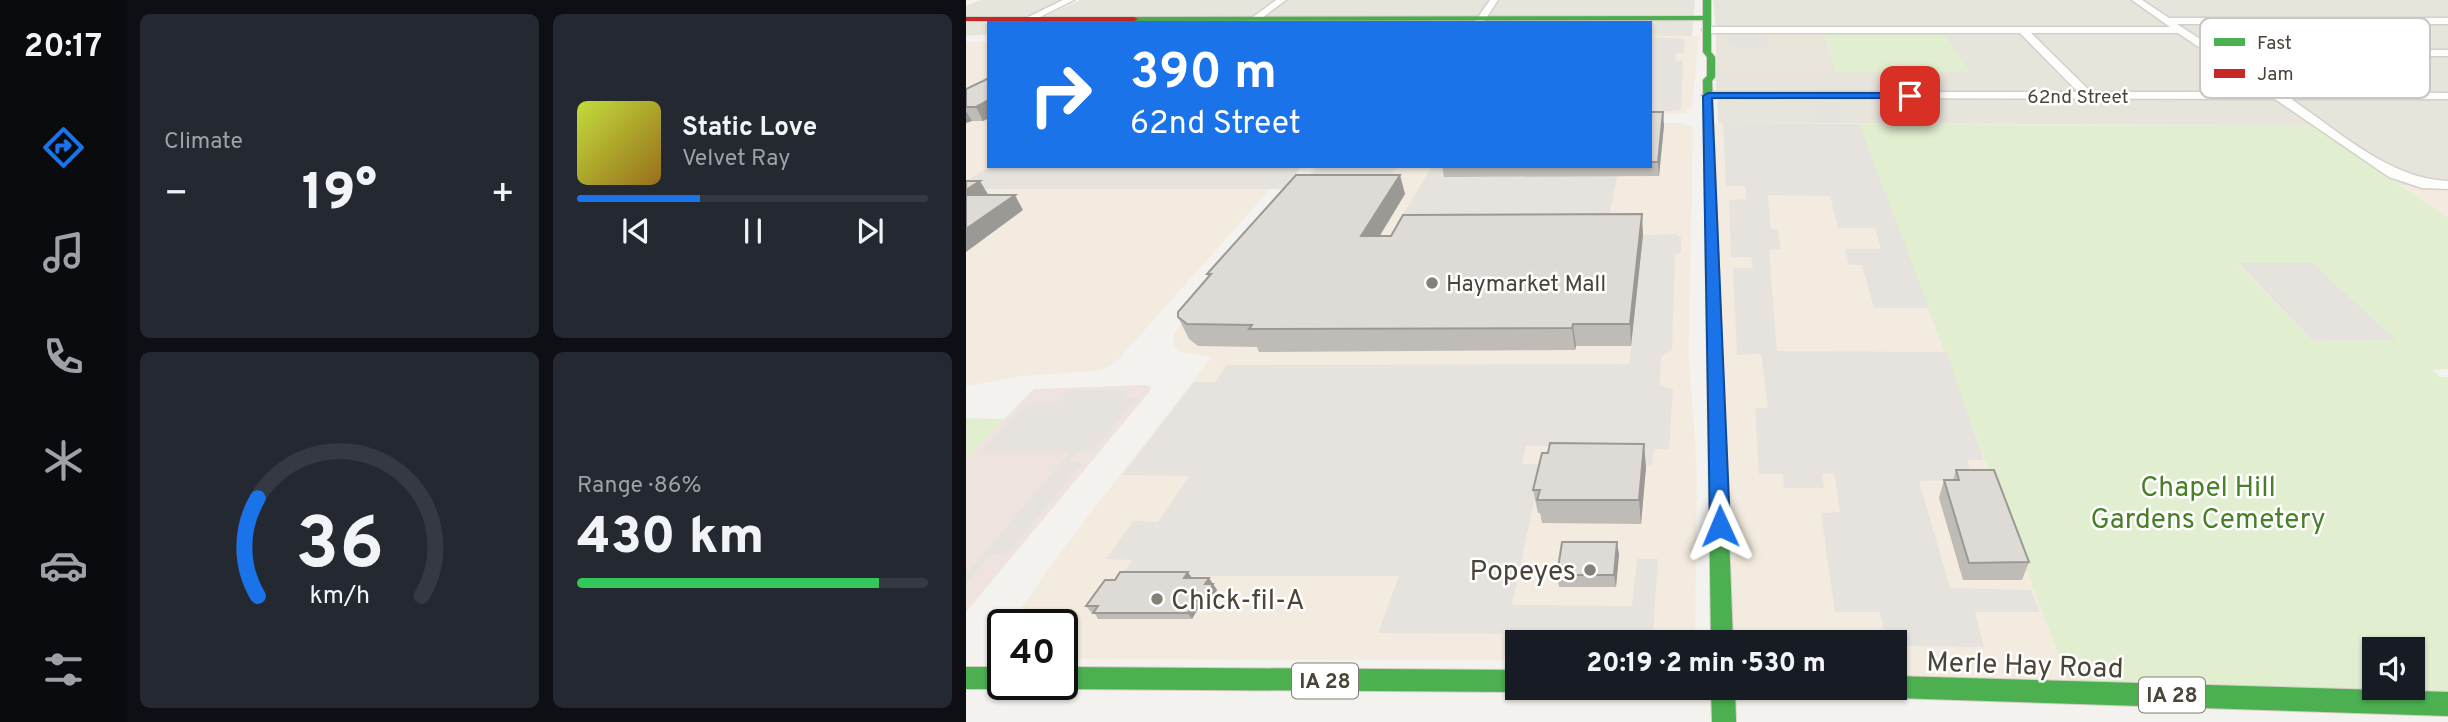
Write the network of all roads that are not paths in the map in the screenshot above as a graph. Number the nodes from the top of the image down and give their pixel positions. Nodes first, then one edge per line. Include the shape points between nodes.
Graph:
1 (1070, 0) edge
2 (1282, 0) edge
3 (1494, 0) edge
4 (1707, 0) edge
5 (2136, 0) edge
6 (966, 19) edge
7 (1025, 21) edge
8 (1252, 21) edge
9 (1479, 21) edge
10 (2167, 21) junction
11 (2200, 21) edge
12 (2430, 21) edge
13 (2448, 21) edge
14 (1652, 23) edge
15 (1707, 24) junction
16 (2023, 30) junction
17 (2181, 30) junction
18 (2200, 43) edge
19 (2430, 53) edge
20 (2448, 53) edge
21 (1707, 88) junction
22 (2088, 96) junction
23 (2200, 96) edge
24 (2430, 96) edge
25 (2448, 96) edge
26 (2282, 98) edge
27 (2448, 185) edge
28 (1722, 630) edge
29 (966, 678) edge
30 (987, 678) edge
31 (1078, 678) edge
32 (1505, 681) edge
33 (1907, 687) edge
34 (1723, 700) edge
35 (2448, 704) edge
36 (1724, 722) edge

1 - 7 street
2 - 8 street
3 - 9 street
4 - 15 street
5 - 10 street
6 - 7 street
7 - 8 street
8 - 9 street
10 - 11 street
10 - 17 street
12 - 13 street
14 - 15 street
15 - 16 street
15 - 21 street via 1707,52 1699,77
16 - 17 street
16 - 22 street
17 - 18 street
19 - 20 street
21 - 22 street, 62nd Street
21 - 28 street
22 - 23 street, 62nd Street
24 - 25 street, 62nd Street
26 - 27 street via 2394,174
29 - 30 street
31 - 32 street, IA 28
33 - 35 street, Merle Hay Road / IA 28
34 - 36 street

